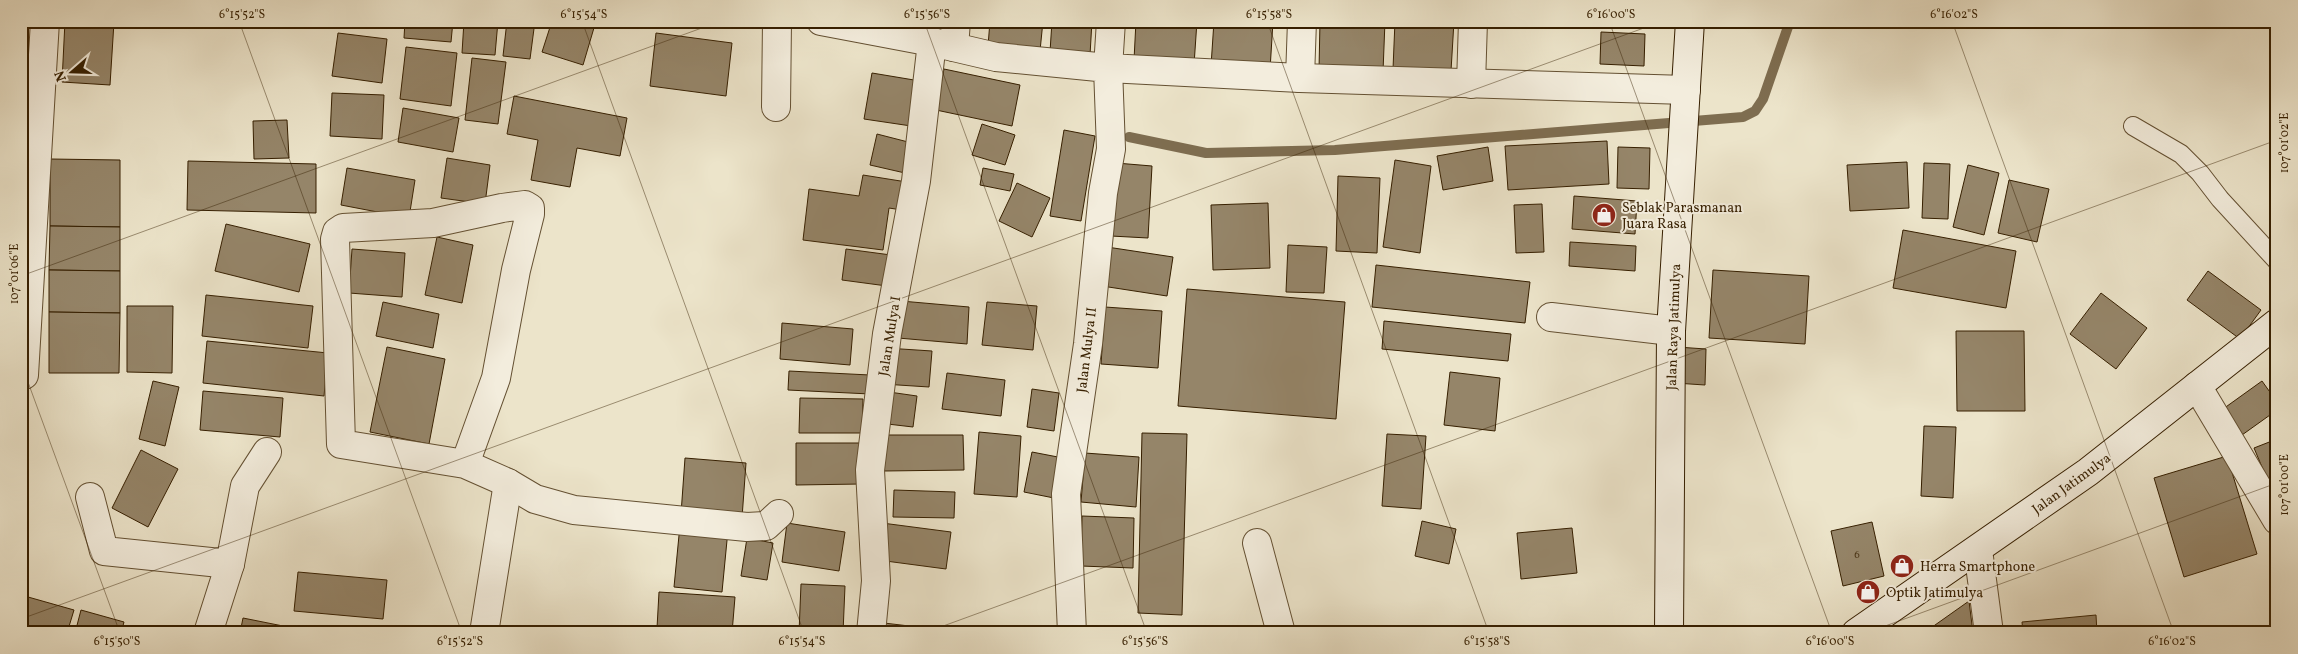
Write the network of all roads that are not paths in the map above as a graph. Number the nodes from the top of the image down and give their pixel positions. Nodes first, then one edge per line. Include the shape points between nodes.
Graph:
1 (45, 21) edge
2 (778, 21) edge
3 (1111, 21) edge
4 (1302, 21) edge
5 (1473, 21) edge
6 (1690, 21) edge
7 (831, 22) edge
8 (947, 37) edge
9 (1108, 68) junction
10 (1300, 78) junction
11 (1471, 84) junction
12 (1685, 96) junction
13 (776, 107) dead end
14 (2133, 126) dead end
15 (2277, 261) edge
16 (1551, 317) dead end
17 (2277, 323) edge
18 (1671, 331) junction
19 (21, 374) edge
20 (2197, 386) junction
21 (267, 452) dead end
22 (466, 464) junction
23 (508, 483) junction
24 (90, 497) dead end
25 (779, 514) dead end
26 (2277, 520) edge
27 (1257, 543) dead end
28 (1978, 550) junction
29 (230, 564) junction
30 (208, 633) edge
31 (484, 633) edge
32 (872, 633) edge
33 (1072, 633) edge
34 (1281, 633) edge
35 (1669, 633) edge
36 (1856, 633) edge
37 (1989, 633) edge

1 - 19 street via 24,375
2 - 13 street
3 - 9 street, Jalan Mulya II
4 - 10 street
5 - 11 street
6 - 12 street, Jalan Raya Jatimulya
7 - 8 street
8 - 9 street via 996,57
8 - 32 street, Jalan Mulya I via 887,334 870,470 876,581
9 - 10 street
9 - 33 street, Jalan Mulya II via 1111,148 1066,494
10 - 11 street
11 - 12 street
12 - 18 street, Jalan Raya Jatimulya
14 - 15 lane via 2181,154
16 - 18 street
17 - 20 street, Jalan Jatimulya
18 - 35 street, Jalan Raya Jatimulya
20 - 26 street
20 - 28 street, Jalan Jatimulya via 2088,472
21 - 29 street via 245,486
22 - 22 street via 496,378 530,208 525,205 502,208 433,223 343,228 334,239 341,444
22 - 23 street
23 - 25 street via 535,499 574,510 747,527 766,526
23 - 31 street
24 - 29 street via 104,551
27 - 34 street
28 - 36 street, Jalan Jatimulya
28 - 37 street
29 - 30 street

